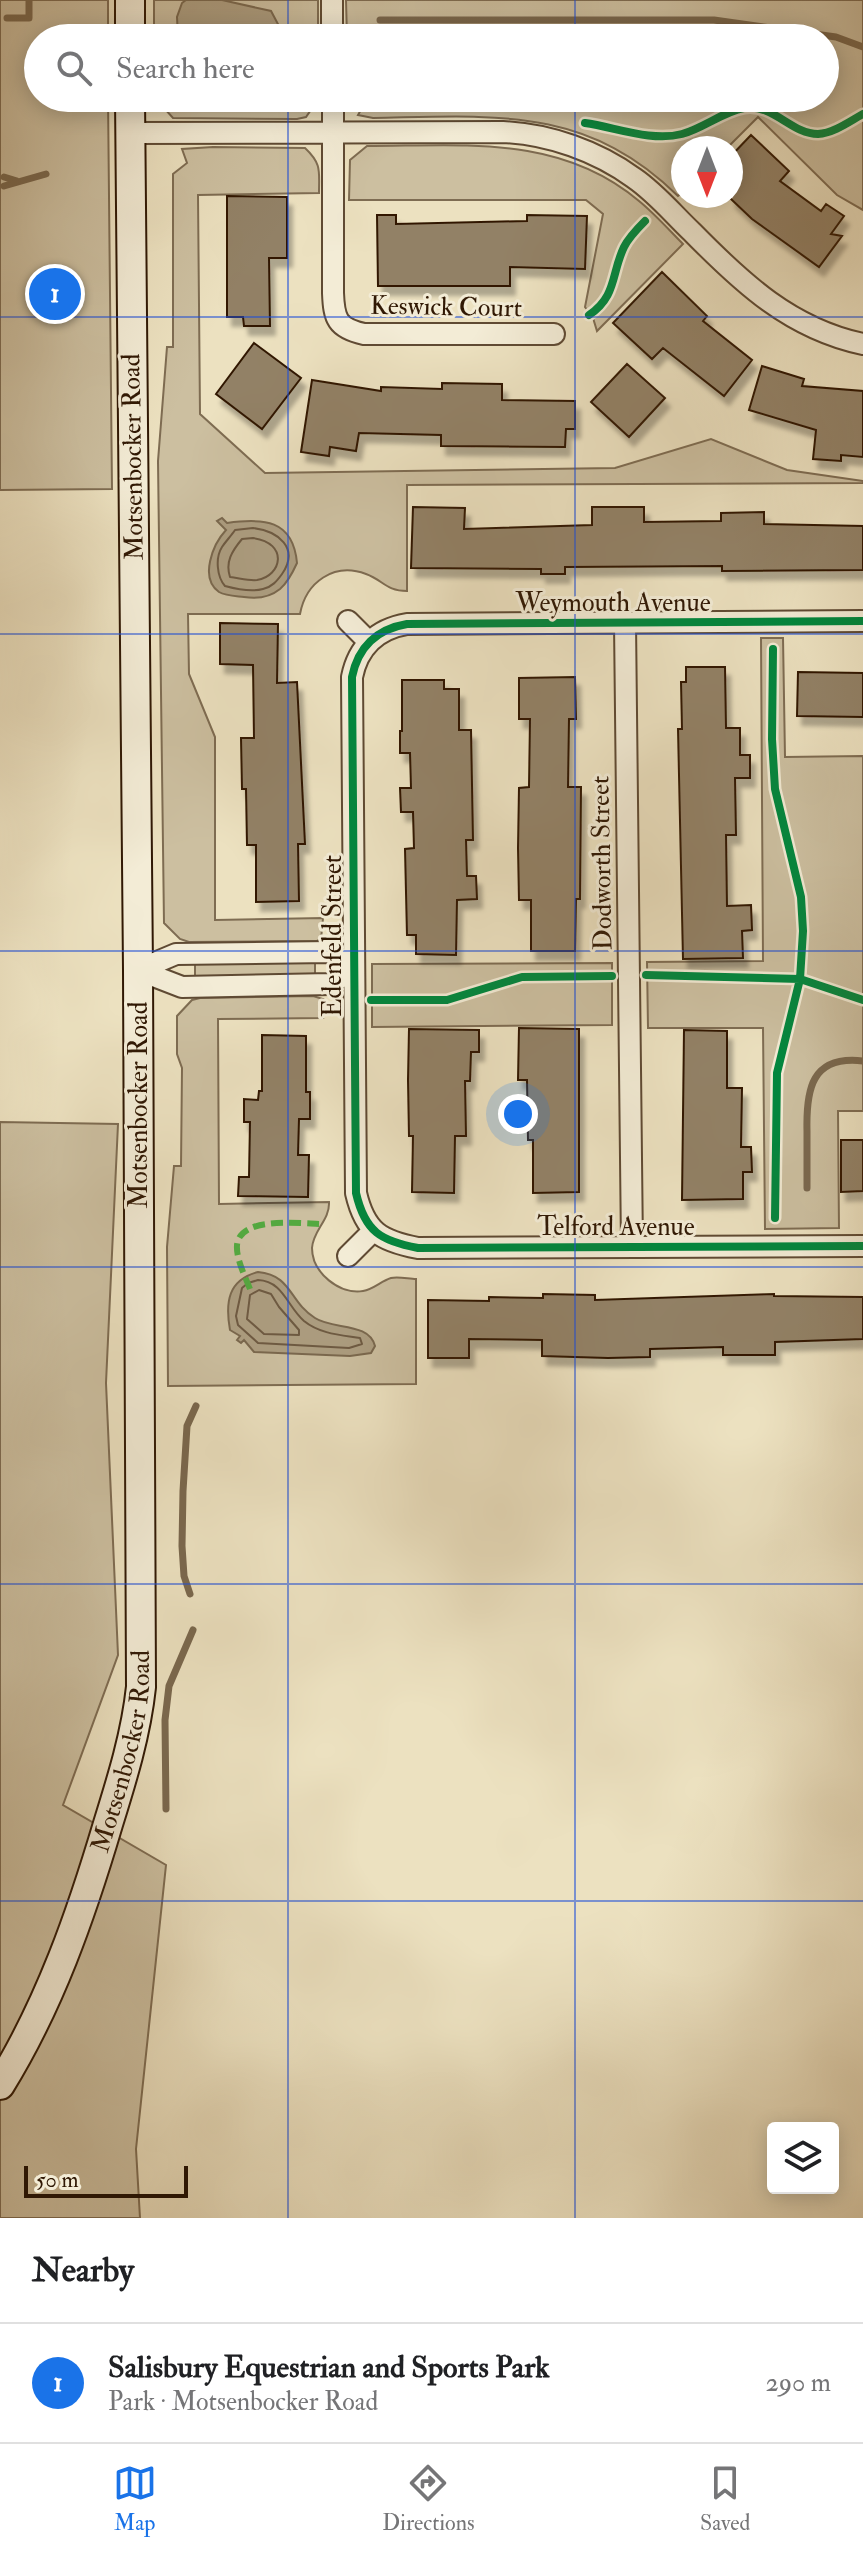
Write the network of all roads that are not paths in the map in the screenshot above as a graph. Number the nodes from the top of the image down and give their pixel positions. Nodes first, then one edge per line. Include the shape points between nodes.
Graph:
1 (130, 0) edge
2 (332, 0) edge
3 (130, 24) edge
4 (332, 24) edge
5 (130, 112) edge
6 (333, 112) edge
7 (333, 132) junction
8 (130, 133) junction
9 (554, 334) dead end
10 (863, 344) edge
11 (348, 621) dead end
12 (863, 621) edge
13 (625, 623) junction
14 (369, 642) junction
15 (353, 968) junction
16 (138, 970) junction
17 (373, 1231) junction
18 (863, 1246) edge
19 (632, 1247) junction
20 (348, 1256) dead end
21 (0, 2085) edge

1 - 3 main road
2 - 4 street
5 - 8 main road, Motsenbocker Road
6 - 7 street
7 - 8 street
7 - 9 street, Keswick Court via 333,293 338,321 364,334
7 - 10 street via 517,132 582,150 648,189 774,307 813,328
8 - 16 main road, Motsenbocker Road
11 - 14 street
12 - 13 street, Weymouth Avenue
13 - 14 street, Weymouth Avenue via 407,624 384,630
13 - 19 street, Dodworth Street
14 - 15 street, Edenfeld Street via 352,677
15 - 16 street via 330,952 176,954
15 - 16 street via 331,984 182,987
15 - 17 street, Edenfeld Street via 356,1193
16 - 21 main road, Motsenbocker Road via 139,1703 77,1924 35,2022
17 - 19 street, Telford Avenue via 395,1244 418,1248
17 - 20 street
18 - 19 street, Telford Avenue

